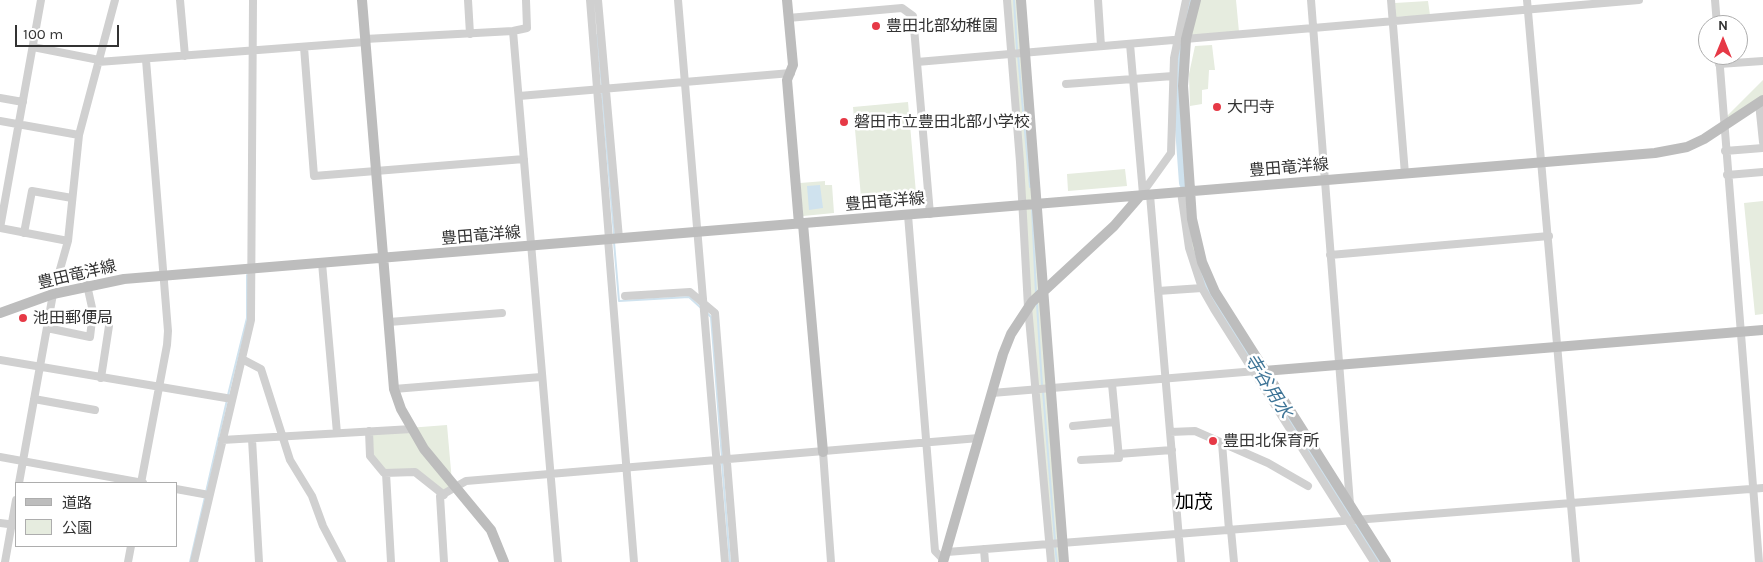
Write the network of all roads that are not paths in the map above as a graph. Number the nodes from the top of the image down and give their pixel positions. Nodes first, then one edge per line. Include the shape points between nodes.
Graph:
1 (41, 0) edge
2 (115, 0) edge
3 (180, 0) edge
4 (253, 0) edge
5 (362, 0) edge
6 (468, 0) edge
7 (526, 0) edge
8 (590, 0) edge
9 (598, 0) edge
10 (678, 0) edge
11 (787, 0) edge
12 (887, 0) edge
13 (1007, 0) edge
14 (1021, 0) edge
15 (1098, 0) edge
16 (1186, 0) edge
17 (1196, 0) edge
18 (1311, 0) edge
19 (1392, 0) edge
20 (1527, 0) edge
21 (1639, 0) edge
22 (1715, 0) edge
23 (888, 9) junction
24 (1528, 10) junction
25 (1716, 15) edge
26 (788, 18) junction
27 (1394, 22) junction
28 (1313, 28) junction
29 (513, 31) junction
30 (470, 34) junction
31 (1182, 40) junction
32 (365, 41) junction
33 (1130, 44) junction
34 (1101, 46) junction
35 (33, 47) junction
36 (304, 47) junction
37 (253, 51) junction
38 (1025, 53) junction
39 (1012, 54) junction
40 (185, 56) junction
41 (146, 60) junction
42 (98, 61) junction
43 (1763, 61) edge
44 (917, 62) junction
45 (1748, 62) edge
46 (1719, 65) edge
47 (791, 72) junction
48 (1173, 76) junction
49 (684, 80) junction
50 (1133, 80) junction
51 (1066, 84) dead end
52 (601, 88) junction
53 (519, 96) junction
54 (0, 98) edge
55 (1762, 101) edge
56 (23, 102) junction
57 (0, 121) edge
58 (19, 124) junction
59 (1723, 127) junction
60 (78, 135) junction
61 (1763, 142) edge
62 (1763, 148) edge
63 (1725, 151) junction
64 (524, 159) junction
65 (1541, 162) junction
66 (377, 172) junction
67 (1763, 172) edge
68 (1405, 174) junction
69 (1727, 175) junction
70 (1324, 180) junction
71 (1185, 192) junction
72 (1144, 194) junction
73 (72, 198) junction
74 (1030, 205) junction
75 (930, 214) junction
76 (908, 216) junction
77 (801, 224) junction
78 (0, 228) edge
79 (697, 232) junction
80 (24, 233) junction
81 (1549, 236) junction
82 (613, 239) junction
83 (68, 240) junction
84 (532, 246) junction
85 (1330, 255) junction
86 (383, 260) junction
87 (322, 264) junction
88 (252, 269) junction
89 (165, 276) junction
90 (87, 285) junction
91 (1202, 288) junction
92 (1044, 289) junction
93 (1158, 291) junction
94 (53, 294) junction
95 (625, 296) dead end
96 (703, 302) junction
97 (1028, 307) junction
98 (0, 313) edge
99 (502, 313) dead end
100 (389, 322) junction
101 (109, 326) dead end
102 (47, 328) junction
103 (1763, 330) edge
104 (1741, 331) junction
105 (1558, 347) junction
106 (242, 359) junction
107 (0, 360) edge
108 (1340, 364) junction
109 (39, 366) junction
110 (1258, 371) junction
111 (542, 377) junction
112 (101, 378) junction
113 (1165, 380) junction
114 (1112, 384) junction
115 (159, 388) junction
116 (394, 389) junction
117 (1050, 389) junction
118 (1036, 390) junction
119 (992, 393) junction
120 (34, 399) junction
121 (232, 399) junction
122 (95, 410) dead end
123 (1115, 422) junction
124 (1073, 426) dead end
125 (412, 429) junction
126 (369, 431) junction
127 (1170, 432) junction
128 (336, 433) junction
129 (283, 437) junction
130 (980, 438) junction
131 (252, 439) junction
132 (222, 440) junction
133 (926, 443) junction
134 (1222, 443) junction
135 (1172, 450) junction
136 (823, 452) junction
137 (1118, 454) junction
138 (0, 457) edge
139 (726, 459) junction
140 (716, 460) junction
141 (1080, 460) dead end
142 (23, 462) junction
143 (626, 467) junction
144 (386, 473) junction
145 (549, 473) junction
146 (19, 482) edge
147 (136, 482) edge
148 (142, 482) edge
149 (1308, 486) dead end
150 (456, 488) junction
151 (1753, 488) junction
152 (1763, 488) edge
153 (178, 489) edge
154 (208, 495) junction
155 (444, 495) junction
156 (1571, 504) junction
157 (1350, 508) junction
158 (15, 512) edge
159 (1353, 520) junction
160 (0, 523) edge
161 (14, 525) edge
162 (1230, 530) junction
163 (1179, 535) junction
164 (1063, 544) junction
165 (1049, 545) junction
166 (130, 547) edge
167 (984, 549) junction
168 (944, 558) edge
169 (5, 562) edge
170 (128, 562) edge
171 (194, 562) edge
172 (259, 562) edge
173 (342, 562) edge
174 (391, 562) edge
175 (444, 562) edge
176 (504, 562) edge
177 (558, 562) edge
178 (634, 562) edge
179 (725, 562) edge
180 (735, 562) edge
181 (832, 562) edge
182 (984, 562) edge
183 (1050, 562) edge
184 (1064, 562) edge
185 (1181, 562) edge
186 (1234, 562) edge
187 (1374, 562) edge
188 (1386, 562) edge
189 (1576, 562) edge
190 (1759, 562) edge

1 - 35 street
2 - 42 street
3 - 40 street
4 - 37 street
5 - 32 street
6 - 30 street
7 - 29 street via 527,28
8 - 52 street
9 - 52 street
10 - 49 street
11 - 26 street
12 - 23 street
13 - 39 street
14 - 38 street
15 - 34 street
16 - 31 street
17 - 31 street
18 - 28 street
19 - 27 street
20 - 24 street
21 - 24 street
22 - 25 street
23 - 26 street
23 - 44 street via 902,8 913,16
24 - 27 street
24 - 65 street
26 - 47 street
27 - 28 street
27 - 68 street
28 - 31 street
28 - 70 street
29 - 30 street
29 - 53 street
30 - 32 street
31 - 33 street
31 - 48 street
31 - 71 street
32 - 36 street
32 - 66 street
33 - 34 street
33 - 50 street
34 - 38 street
35 - 42 street
35 - 56 street
36 - 37 street
36 - 66 street via 314,176
37 - 40 street
37 - 88 street
38 - 39 street
38 - 74 street
39 - 44 street
39 - 74 street
40 - 41 street
41 - 42 street
41 - 89 street
42 - 60 street
43 - 45 street
44 - 75 street
46 - 59 street
47 - 49 street
47 - 77 street via 787,80
48 - 50 street
48 - 72 street via 1171,153
49 - 52 street
49 - 79 street
50 - 51 street
50 - 72 street
52 - 53 street
52 - 82 street
53 - 64 street
54 - 56 street
55 - 59 street, 豊田竜洋線
55 - 61 street
56 - 58 street
57 - 58 street
58 - 60 street
58 - 78 street
59 - 63 street
59 - 65 street, 豊田竜洋線 via 1687,147 1655,153
60 - 73 street
62 - 63 street
63 - 69 street
64 - 66 street
64 - 84 street
65 - 68 street, 豊田竜洋線
65 - 81 street
66 - 86 street
67 - 69 street
68 - 70 street, 豊田竜洋線
69 - 104 street
70 - 71 street, 豊田竜洋線
70 - 85 street
71 - 72 street, 豊田竜洋線
71 - 91 street via 1189,248
71 - 110 street via 1209,282
72 - 74 street, 豊田竜洋線
72 - 92 street via 1114,226
72 - 93 street
73 - 80 street via 32,191
73 - 83 street
74 - 75 street, 豊田竜洋線
74 - 92 street
74 - 97 street
75 - 76 street, 豊田竜洋線
76 - 77 street, 豊田竜洋線
76 - 133 street
77 - 79 street, 豊田竜洋線
77 - 136 street
78 - 80 street
79 - 82 street, 豊田竜洋線
79 - 96 street
80 - 83 street
81 - 85 street
81 - 105 street
82 - 84 street, 豊田竜洋線
82 - 143 street
83 - 94 street
84 - 86 street, 豊田竜洋線
84 - 111 street
85 - 108 street
86 - 87 street, 豊田竜洋線
86 - 100 street
87 - 88 street, 豊田竜洋線
87 - 128 street
88 - 89 street, 豊田竜洋線
88 - 106 street via 251,320
89 - 90 street, 豊田竜洋線
89 - 115 street via 167,345
90 - 94 street, 豊田竜洋線
90 - 102 street via 93,312 90,337
91 - 93 street
91 - 110 street
92 - 97 street
92 - 117 street
93 - 113 street
94 - 98 street, 豊田竜洋線
94 - 102 street
95 - 96 street via 690,292
96 - 139 street via 715,313
96 - 140 street
97 - 118 street
97 - 119 street via 1011,334
99 - 100 street
100 - 116 street
101 - 112 street
102 - 109 street
103 - 104 street
104 - 105 street
104 - 151 street
105 - 108 street
105 - 156 street
106 - 121 street
106 - 129 street via 261,369
107 - 109 street
108 - 110 street
108 - 157 street
109 - 112 street
109 - 120 street
110 - 113 street
110 - 157 street
110 - 159 street
111 - 116 street
111 - 145 street
112 - 115 street
113 - 114 street
113 - 127 street
114 - 117 street
114 - 123 street
115 - 121 street
115 - 148 street
116 - 125 street
117 - 118 street
117 - 164 street
118 - 119 street
118 - 165 street
119 - 130 street
120 - 122 street
120 - 142 street
121 - 132 street
123 - 124 street
123 - 137 street
125 - 126 street
125 - 150 street via 424,450
126 - 128 street
126 - 144 street via 370,456
127 - 134 street via 1195,431
127 - 135 street
128 - 129 street
129 - 131 street
129 - 173 street via 290,460 312,496
130 - 133 street
130 - 168 street
131 - 132 street
131 - 172 street
132 - 154 street
133 - 136 street
133 - 168 street via 935,550
134 - 149 street via 1268,463
134 - 162 street
135 - 137 street
135 - 163 street
136 - 139 street
136 - 181 street
137 - 141 street via 1119,458
138 - 142 street
139 - 140 street
139 - 180 street
140 - 143 street
140 - 179 street
142 - 146 street
142 - 147 street
143 - 145 street
143 - 178 street
144 - 155 street via 415,472
144 - 174 street
145 - 150 street via 466,481
145 - 177 street
150 - 155 street
150 - 176 street via 491,530
151 - 152 street
151 - 156 street
151 - 190 street
153 - 154 street
154 - 171 street
155 - 175 street via 440,496
156 - 159 street
156 - 189 street
157 - 159 street
158 - 161 street
159 - 162 street
159 - 187 street
159 - 188 street
160 - 161 street
161 - 169 street
162 - 163 street
162 - 186 street
163 - 164 street
163 - 185 street
164 - 165 street
164 - 184 street
165 - 167 street
165 - 183 street
166 - 170 street
167 - 168 street
167 - 182 street

